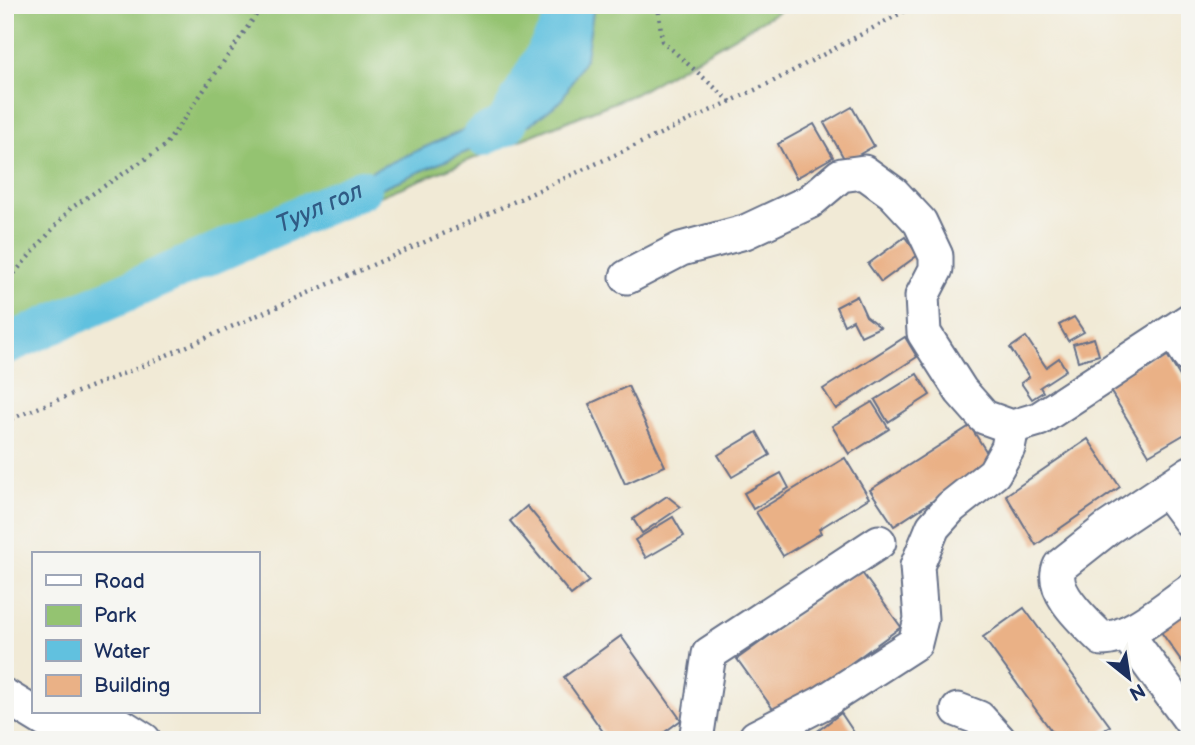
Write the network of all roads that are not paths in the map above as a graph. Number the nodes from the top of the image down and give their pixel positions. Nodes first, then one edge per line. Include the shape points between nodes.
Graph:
1 (626, 277) dead end
2 (1185, 336) edge
3 (1012, 426) junction
4 (1178, 481) edge
5 (1190, 521) edge
6 (879, 542) dead end
7 (1190, 591) edge
8 (1126, 633) junction
9 (5, 696) edge
10 (958, 710) dead end
11 (32, 712) edge
12 (35, 714) edge
13 (1190, 720) edge
14 (84, 732) edge
15 (756, 737) dead end
16 (144, 740) edge
17 (696, 740) edge
18 (999, 740) edge

1 - 3 street via 681,249 745,232 809,202 841,175 864,172 893,193 920,222 936,256 936,269 922,296 923,333 984,417
2 - 3 street via 1040,419
3 - 15 street via 1008,448 993,473 933,527 917,566 921,619 915,643 822,703
4 - 5 street
4 - 8 street via 1108,528 1060,566 1057,574 1072,608 1102,639
6 - 17 street via 709,653
7 - 8 street
8 - 13 street
9 - 11 street
10 - 18 street via 979,718
12 - 14 street via 51,724
14 - 16 street via 108,722

